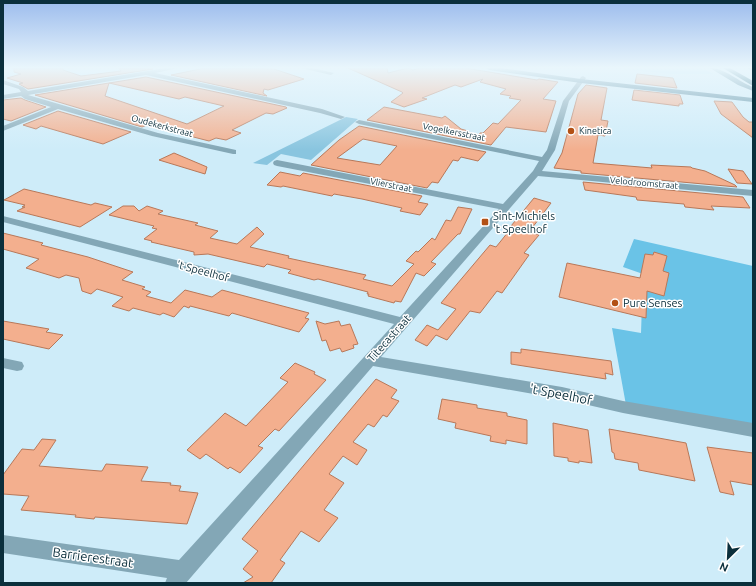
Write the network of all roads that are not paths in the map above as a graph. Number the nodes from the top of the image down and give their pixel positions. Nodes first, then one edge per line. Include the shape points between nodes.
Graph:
1 (24, 95) edge
2 (250, 95) edge
3 (570, 95) edge
4 (713, 95) edge
5 (736, 95) edge
6 (753, 97) edge
7 (753, 100) edge
8 (58, 107) junction
9 (341, 117) dead end
10 (359, 122) dead end
11 (3, 129) edge
12 (233, 152) dead end
13 (545, 160) junction
14 (277, 163) dead end
15 (536, 173) junction
16 (753, 193) edge
17 (506, 207) junction
18 (3, 219) edge
19 (403, 322) junction
20 (369, 360) junction
21 (3, 363) edge
22 (17, 366) dead end
23 (753, 430) edge
24 (3, 544) edge
25 (182, 578) edge

1 - 8 street, Oudekerkstraat
2 - 9 street
3 - 13 street, Titecastraat via 561,111 554,140
4 - 7 main road
5 - 6 main road
8 - 11 street
8 - 12 street, Oudekerkstraat via 203,147
10 - 13 street, Vogelkersstraat
13 - 15 street, Titecastraat
14 - 17 street, Vlierstraat
15 - 16 street, Velodroomstraat
15 - 17 street, Titecastraat
17 - 19 street, Titecastraat
18 - 19 street, 't Speelhof
19 - 20 street, Titecastraat
20 - 23 street, 't Speelhof via 562,393 623,407
20 - 25 street, Titecastraat
21 - 22 street
24 - 25 street, Barrierestraat

